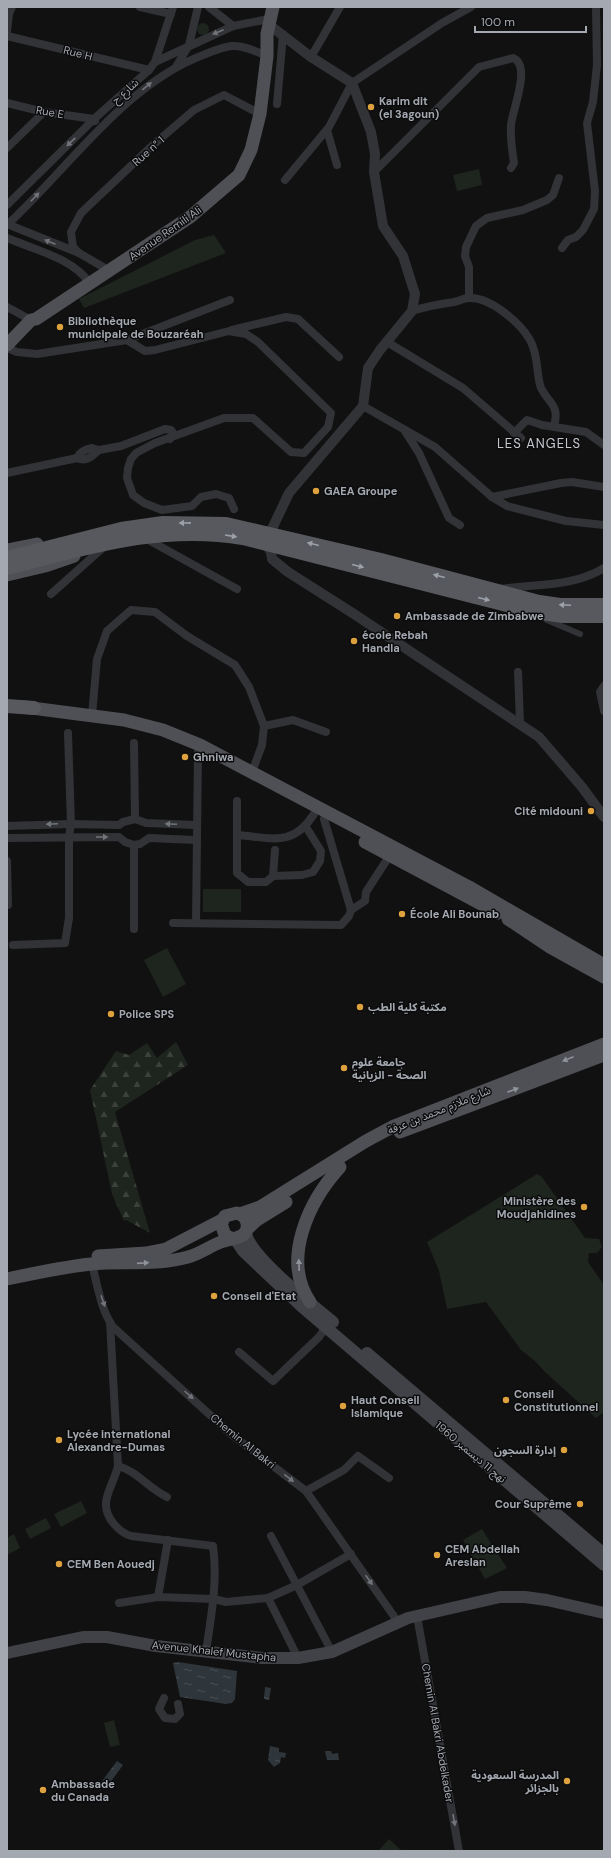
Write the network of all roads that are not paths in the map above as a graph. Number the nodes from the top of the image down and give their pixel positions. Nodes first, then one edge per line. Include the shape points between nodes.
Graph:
1 (12, 7) edge
2 (140, 7) edge
3 (198, 7) edge
4 (209, 7) edge
5 (340, 7) edge
6 (471, 7) edge
7 (596, 7) edge
8 (172, 10) edge
9 (270, 16) edge
10 (233, 26) junction
11 (7, 31) edge
12 (283, 34) junction
13 (7, 36) edge
14 (189, 46) junction
15 (267, 56) junction
16 (311, 57) junction
17 (154, 62) junction
18 (176, 68) junction
19 (149, 70) junction
20 (352, 83) junction
21 (7, 103) edge
22 (277, 104) dead end
23 (44, 112) junction
24 (260, 114) junction
25 (94, 119) junction
26 (105, 126) junction
27 (327, 130) junction
28 (82, 132) junction
29 (91, 140) junction
30 (7, 148) edge
31 (337, 166) dead end
32 (511, 168) dead end
33 (374, 172) junction
34 (559, 178) dead end
35 (285, 180) dead end
36 (7, 205) edge
37 (7, 224) edge
38 (7, 238) edge
39 (562, 248) dead end
40 (79, 253) junction
41 (110, 271) junction
42 (90, 284) junction
43 (469, 298) junction
44 (230, 300) dead end
45 (7, 307) edge
46 (412, 311) junction
47 (31, 320) junction
48 (229, 331) junction
49 (127, 340) junction
50 (387, 342) junction
51 (7, 344) edge
52 (7, 348) edge
53 (338, 356) dead end
54 (363, 406) junction
55 (554, 426) junction
56 (403, 428) junction
57 (514, 433) junction
58 (521, 438) dead end
59 (170, 439) junction
60 (604, 445) edge
61 (7, 473) edge
62 (604, 487) edge
63 (492, 497) junction
64 (234, 509) dead end
65 (460, 525) dead end
66 (604, 525) edge
67 (122, 534) junction
68 (143, 536) junction
69 (268, 538) junction
70 (107, 545) junction
71 (7, 550) edge
72 (7, 558) edge
73 (7, 568) edge
74 (604, 568) edge
75 (7, 575) edge
76 (237, 589) dead end
77 (493, 590) junction
78 (52, 594) dead end
79 (604, 605) edge
80 (604, 616) edge
81 (547, 620) dead end
82 (580, 634) dead end
83 (518, 672) dead end
84 (604, 686) edge
85 (7, 705) edge
86 (34, 708) joint
87 (604, 711) edge
88 (7, 712) edge
89 (92, 715) junction
90 (520, 723) junction
91 (264, 726) junction
92 (326, 732) dead end
93 (68, 733) dead end
94 (134, 743) dead end
95 (198, 752) junction
96 (252, 772) junction
97 (237, 802) dead end
98 (319, 817) junction
99 (604, 817) edge
100 (135, 819) junction
101 (71, 824) junction
102 (196, 825) junction
103 (7, 826) edge
104 (119, 826) junction
105 (306, 827) junction
106 (238, 835) junction
107 (68, 837) junction
108 (119, 837) junction
109 (7, 838) edge
110 (196, 840) junction
111 (134, 845) junction
112 (275, 850) dead end
113 (390, 855) junction
114 (7, 861) edge
115 (274, 876) junction
116 (8, 905) edge
117 (351, 910) junction
118 (511, 915) junction
119 (173, 922) dead end
120 (196, 923) junction
121 (134, 929) dead end
122 (13, 945) dead end
123 (604, 956) edge
124 (578, 963) junction
125 (604, 965) edge
126 (604, 971) edge
127 (604, 977) edge
128 (604, 980) edge
129 (602, 1047) edge
130 (340, 1167) junction
131 (240, 1214) junction
132 (222, 1220) junction
133 (246, 1230) junction
134 (188, 1239) junction
135 (234, 1239) junction
136 (196, 1254) junction
137 (92, 1264) junction
138 (7, 1271) edge
139 (7, 1279) edge
140 (310, 1302) junction
141 (110, 1322) junction
142 (326, 1327) junction
143 (239, 1352) dead end
144 (118, 1466) junction
145 (389, 1478) dead end
146 (306, 1491) junction
147 (167, 1497) dead end
148 (270, 1536) dead end
149 (168, 1540) junction
150 (351, 1554) junction
151 (604, 1554) edge
152 (604, 1565) edge
153 (297, 1586) junction
154 (158, 1597) junction
155 (268, 1598) junction
156 (214, 1599) junction
157 (119, 1603) dead end
158 (604, 1614) edge
159 (418, 1616) junction
160 (398, 1622) junction
161 (206, 1652) junction
162 (332, 1652) junction
163 (7, 1653) edge
164 (298, 1658) junction
165 (164, 1698) dead end
166 (178, 1704) dead end
167 (459, 1851) edge

1 - 11 street
2 - 8 street
3 - 14 street
4 - 10 street
5 - 16 street
6 - 20 street via 442,23
7 - 39 street via 598,64 593,102 587,123 596,191 594,209 583,230 568,240
8 - 17 street, شارع ح
9 - 10 street
9 - 12 street
9 - 15 main road, Avenue Remili Ali
10 -> 14 street
12 - 16 street
12 - 22 street
13 - 19 street, Rue H
14 - 17 street
14 - 18 street
15 - 18 street via 234,46 222,48
15 - 24 main road, Avenue Remili Ali
16 - 20 street
17 - 19 street, شارع ح
26 -> 18 street via 146,87
19 - 25 street, شارع ح
20 - 27 street
20 - 33 street via 371,132 375,154
21 - 23 street, Rue E
23 - 25 street, Rue E
23 - 30 street
24 - 40 street, Rue n° 1 via 224,95 194,110 81,213 71,232 73,246
24 - 41 main road, Avenue Remili Ali via 252,150 239,175 190,217
25 - 26 street via 99,125
25 - 28 street, شارع ح
26 - 29 street
27 - 31 street
27 - 35 street
28 - 29 street via 90,134
28 -> 36 street, شارع ح
37 -> 29 street
32 - 33 street via 514,162 511,125 522,77 519,64 513,58 478,67
33 - 46 street via 384,226 403,256 414,294
34 - 43 street via 553,195 547,200 523,210 487,218 476,226 466,247 465,256 469,267
40 -> 37 street
38 - 42 street via 74,266
40 - 41 street
41 - 42 main road, Avenue Remili Ali
42 - 47 main road, Avenue Remili Ali
43 - 46 street via 432,304
43 - 55 street via 481,300 510,316 530,341 538,361 541,387 557,415
44 - 49 street
45 - 47 street
46 - 50 street
47 - 51 main road, Avenue Remili Ali
48 - 49 street via 145,351
48 - 53 street via 286,317 298,319
48 - 59 street via 246,334 258,342 331,413 328,426 304,453 291,452 253,418 224,418
49 - 52 street via 38,354 17,352
50 - 54 street via 368,368
50 - 57 street via 463,388
54 - 56 street
54 - 69 street via 289,493
55 - 57 street via 528,420
55 - 60 street via 586,432
56 - 63 street via 435,447
56 - 65 street via 419,452 449,518
57 - 58 street
59 - 61 street via 173,433 164,429 121,446 98,450 86,449 77,458
59 - 64 street via 142,449 131,459 127,478 133,496 162,510 192,506 201,497 216,494 229,498
62 - 63 street via 572,482
63 - 66 street via 507,506 537,515
67 - 68 highway
69 -> 67 highway via 239,525 207,522 162,523
67 - 70 main road
67 - 71 main road
67 - 72 highway
67 - 73 highway
68 -> 69 highway via 212,534
68 - 76 street
77 -> 69 highway via 381,560
69 -> 80 highway via 535,612 563,616
69 - 90 street via 272,559 288,572
70 - 75 main road via 45,566
70 - 78 street
74 - 77 street via 589,576 567,581
79 -> 77 highway via 560,605
81 - 82 street
83 - 90 street
84 - 87 street via 600,692
85 - 86 highway
86 - 89 main road
88 - 95 main road via 126,728
89 - 91 street via 97,659 107,631 131,610 155,612 187,636 235,665 249,687
89 - 96 main road via 163,730 200,745
90 - 99 street via 539,737
91 - 92 street via 293,720
91 - 96 street via 262,745
93 - 101 street
94 - 100 street
95 - 98 main road
95 - 102 street
96 - 118 main road
97 - 106 street
98 - 105 street
98 - 113 main road
98 - 117 street
102 -> 100 street via 146,823
100 - 104 street via 123,822
101 -> 103 street
101 - 104 street
101 - 107 street
102 - 110 street
104 - 108 street
105 - 106 street via 288,838
105 - 115 street via 321,850 316,868 313,872 302,875
106 - 115 street via 237,873 248,882 266,882
107 -> 108 street
107 - 109 street
107 - 122 street via 69,918 65,943
108 - 111 street
110 - 111 street via 148,838
110 - 120 street
111 - 121 street
112 - 115 street
113 - 117 street via 366,892 365,901
113 - 118 main road
114 - 116 street
117 - 120 street via 341,925
118 - 123 main road via 541,922
118 - 124 main road
118 - 125 main road
118 - 126 main road
119 - 120 street
124 - 127 main road
124 - 128 main road
130 -> 129 main road, شارع ملازم محمد بن عرفة via 401,1132
129 -> 131 main road, شارع ملازم محمد بن عرفة via 394,1126 260,1207
130 - 133 main road, شارع ملازم محمد بن عرفة
140 -> 130 main road via 302,1290 299,1277 298,1257 302,1235 316,1200
131 - 132 main road via 229,1214
131 - 133 main road via 246,1221
132 - 134 main road
132 - 135 main road via 222,1232
133 - 135 main road
133 - 140 main road, نهج 11 ديسمبر 1960 via 246,1238 257,1253
134 - 136 main road via 199,1235 206,1238 206,1245
134 - 138 main road via 160,1251 63,1260
135 - 136 main road via 222,1241
135 - 142 main road, نهج 11 ديسمبر 1960 via 243,1252
137 -> 136 main road via 157,1262
137 - 139 main road
137 -> 141 street, Chemin Al Bakri
140 - 151 main road, نهج 11 ديسمبر 1960
141 - 144 street
141 -> 146 street, Chemin Al Bakri via 231,1434
142 - 143 street via 319,1337 273,1381
142 - 152 main road, نهج 11 ديسمبر 1960
144 - 147 street via 127,1469 159,1494
144 - 149 street via 106,1495 107,1516 124,1534
145 - 146 street via 358,1456 344,1470
146 - 150 street, Chemin Al Bakri
148 - 153 street
149 - 154 street
149 - 156 street via 213,1546 216,1566
150 - 153 street
150 -> 160 street, Chemin Al Bakri
153 - 155 street
153 - 162 street
154 - 156 street
154 - 157 street
155 - 156 street via 226,1602
155 - 164 street
156 - 161 street
158 - 159 main road, Avenue Khalef Mustapha via 547,1600 500,1597
159 - 160 main road, Avenue Khalef Mustapha
159 -> 167 street, Chemin Al Bakri Abdelkader
160 - 162 main road, Avenue Khalef Mustapha
161 - 163 main road, Avenue Khalef Mustapha via 107,1637 91,1637
161 - 164 main road, Avenue Khalef Mustapha via 262,1658
162 - 164 main road, Avenue Khalef Mustapha
165 - 166 street via 159,1709 165,1718 174,1719 180,1714

